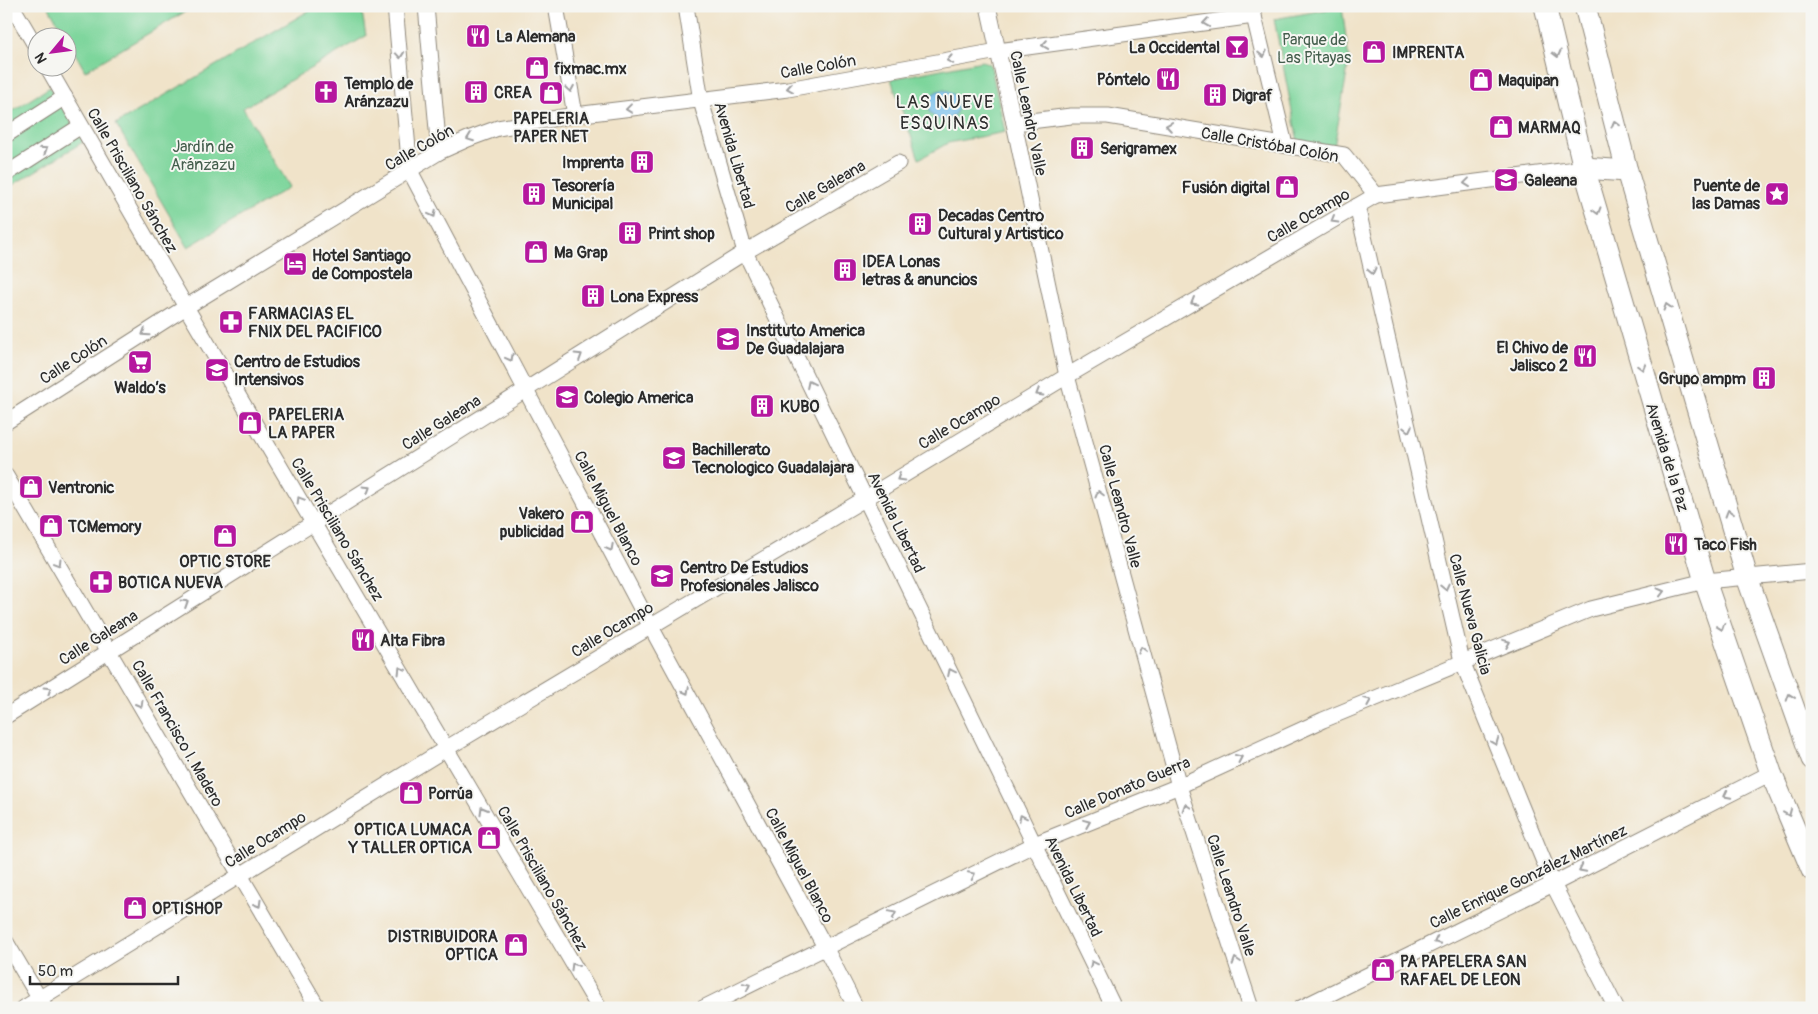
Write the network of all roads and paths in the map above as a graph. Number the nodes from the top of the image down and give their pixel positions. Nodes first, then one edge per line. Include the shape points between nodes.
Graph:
1 (12, 6) edge
2 (396, 6) edge
3 (426, 6) edge
4 (556, 6) edge
5 (686, 6) edge
6 (988, 6) edge
7 (1545, 6) edge
8 (1585, 6) edge
9 (1253, 11) edge
10 (28, 33) edge
11 (998, 51) junction
12 (54, 78) edge
13 (65, 97) junction
14 (701, 101) junction
15 (575, 115) junction
16 (1014, 123) junction
17 (81, 126) junction
18 (6, 135) edge
19 (1286, 144) junction
20 (440, 152) junction
21 (898, 164) dead end
22 (1584, 168) junction
23 (410, 171) junction
24 (1627, 171) junction
25 (6, 174) edge
26 (1376, 195) junction
27 (1357, 206) junction
28 (745, 252) junction
29 (186, 307) junction
30 (1067, 376) junction
31 (527, 389) junction
32 (6, 422) edge
33 (6, 476) edge
34 (866, 498) junction
35 (314, 523) junction
36 (1812, 571) edge
37 (1747, 577) junction
38 (1705, 581) junction
39 (652, 627) junction
40 (110, 651) junction
41 (1462, 661) junction
42 (6, 716) edge
43 (447, 748) junction
44 (1812, 759) edge
45 (1771, 774) junction
46 (1179, 786) junction
47 (1035, 844) junction
48 (1812, 870) edge
49 (241, 874) junction
50 (1553, 884) junction
51 (6, 942) edge
52 (825, 948) junction
53 (43, 1003) edge
54 (24, 1008) edge
55 (318, 1008) edge
56 (599, 1008) edge
57 (703, 1008) edge
58 (856, 1008) edge
59 (1114, 1008) edge
60 (1251, 1008) edge
61 (1301, 1008) edge
62 (1616, 1008) edge

1 - 10 street
2 -> 23 street, Calle Miguel Blanco
3 - 20 street
4 -> 15 street
5 - 14 street, Avenida Libertad
6 - 11 street, Calle Leandro Valle
7 -> 22 street, Avenida de la Paz
24 -> 8 street
9 -> 11 street, Calle Colón
9 -> 19 street
11 -> 14 street, Calle Colón via 788,89
11 - 16 street, Calle Leandro Valle
12 - 13 street, Calle Prisciliano Sánchez
13 - 17 street, Calle Prisciliano Sánchez
13 - 18 street
14 -> 15 street, Calle Colón
14 - 28 street, Avenida Libertad
15 -> 20 street, Calle Colón via 498,128
19 -> 16 street, Calle Cristóbal Colón via 1108,116 1071,116
16 - 30 street, Calle Leandro Valle
25 -> 17 street
17 - 29 street, Calle Prisciliano Sánchez
19 - 26 street, Calle Cristóbal Colón via 1344,155
20 - 23 street, Calle Colón
21 - 28 street, Calle Galeana
22 - 24 street
22 -> 26 street
22 -> 38 street, Avenida de la Paz
23 - 29 street, Calle Colón
23 -> 31 street, Calle Miguel Blanco
37 -> 24 street
26 - 27 street, Calle Ocampo
27 -> 30 street, Calle Ocampo
27 -> 41 street, Calle Nueva Galicia
31 -> 28 street, Calle Galeana
34 -> 28 street, Avenida Libertad
29 -> 32 street, Calle Colón
35 -> 29 street, Calle Prisciliano Sánchez
30 -> 34 street, Calle Ocampo
46 -> 30 street, Calle Leandro Valle
35 -> 31 street, Calle Galeana
31 -> 39 street, Calle Miguel Blanco
33 -> 40 street, Calle Francisco I. Madero
34 - 39 street, Calle Ocampo
47 -> 34 street, Avenida Libertad
40 -> 35 street, Calle Galeana
43 -> 35 street, Calle Prisciliano Sánchez
36 - 37 street
37 - 38 street, Calle Donato Guerra
44 -> 37 street
41 -> 38 street, Calle Donato Guerra via 1591,609
38 -> 45 street, Avenida de la Paz
39 - 43 street, Calle Ocampo
39 -> 52 street, Calle Miguel Blanco
42 -> 40 street, Calle Galeana
40 -> 49 street, Calle Francisco I. Madero
46 -> 41 street, Calle Donato Guerra
41 -> 50 street, Calle Nueva Galicia
43 - 49 street, Calle Ocampo
56 -> 43 street, Calle Prisciliano Sánchez
45 -> 48 street, Avenida de la Paz
45 -> 50 street, Calle Enrique González Martínez
47 -> 46 street, Calle Donato Guerra
60 -> 46 street, Calle Leandro Valle
52 -> 47 street, Calle Donato Guerra
59 -> 47 street, Avenida Libertad
49 - 53 street, Calle Ocampo
49 -> 55 street, Calle Francisco I. Madero
50 -> 61 street, Calle Enrique González Martínez
50 - 62 street, Calle Nueva Galicia
51 - 53 street
57 -> 52 street, Calle Donato Guerra
52 - 58 street, Calle Miguel Blanco
53 - 54 street, Calle Ocampo

